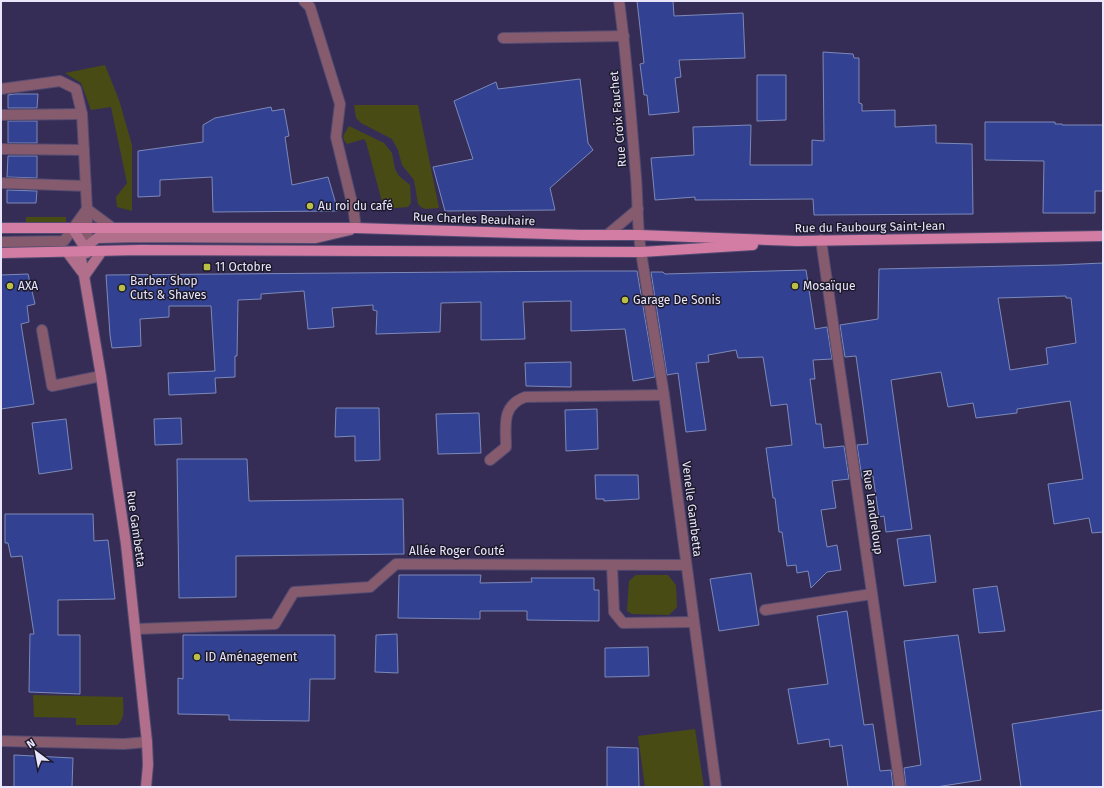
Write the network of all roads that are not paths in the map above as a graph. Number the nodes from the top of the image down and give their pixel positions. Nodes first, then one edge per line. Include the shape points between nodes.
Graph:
1 (304, 1) edge
2 (619, 1) edge
3 (624, 36) junction
4 (503, 38) dead end
5 (1, 88) edge
6 (82, 114) junction
7 (1, 115) edge
8 (1, 149) edge
9 (84, 150) junction
10 (1, 183) edge
11 (86, 186) junction
12 (638, 209) junction
13 (87, 210) junction
14 (1, 228) edge
15 (356, 228) junction
16 (73, 229) junction
17 (87, 229) junction
18 (114, 229) junction
19 (607, 235) junction
20 (638, 235) junction
21 (1103, 236) edge
22 (2, 240) edge
23 (821, 240) junction
24 (83, 251) junction
25 (102, 251) junction
26 (67, 252) junction
27 (640, 252) junction
28 (1, 253) edge
29 (12, 253) junction
30 (85, 275) junction
31 (42, 330) dead end
32 (101, 376) junction
33 (664, 395) junction
34 (490, 460) dead end
35 (686, 565) junction
36 (612, 566) junction
37 (872, 594) junction
38 (765, 610) dead end
39 (694, 622) junction
40 (136, 629) junction
41 (1, 741) edge
42 (147, 742) junction
43 (146, 787) edge
44 (716, 787) edge
45 (900, 787) edge

1 - 15 street via 310,7 340,104 336,138
2 - 3 street, Rue Croix Fauchet
3 - 4 street
3 - 12 street, Rue Croix Fauchet
5 - 6 street via 60,81 76,89
6 - 7 street
6 - 9 street
8 - 9 street
9 - 11 street
10 - 11 street
11 - 13 street
12 - 19 street
12 - 20 street, Rue Croix Fauchet
13 - 16 street
13 - 17 street
13 - 18 street
14 - 16 main road, Rue Charles Beauhaire
15 - 18 main road, Rue Charles Beauhaire
15 - 19 main road, Rue Charles Beauhaire
15 - 24 main road via 316,238 97,238
16 - 17 main road, Rue Charles Beauhaire
16 - 22 street via 64,241
16 - 24 main road
17 - 18 main road, Rue Charles Beauhaire
17 - 24 street
19 - 20 main road, Rue Charles Beauhaire
20 - 23 main road, Rue du Faubourg Saint-Jean
20 - 27 street, Venelle Gambetta
21 - 23 main road, Rue du Faubourg Saint-Jean
22 - 29 street
23 - 27 main road
23 - 37 street, Rue Landreloup
24 - 25 main road
24 - 26 main road
24 - 30 main road, Rue Gambetta
25 - 27 main road
25 - 30 main road
26 - 29 main road
26 - 30 main road
27 - 33 street, Venelle Gambetta
28 - 29 main road
30 - 32 main road, Rue Gambetta
31 - 32 street via 52,386
32 - 40 main road, Rue Gambetta
33 - 34 street via 525,396 517,400 507,413 506,447
33 - 35 street, Venelle Gambetta
35 - 36 street, Allée Roger Couté
35 - 39 street, Venelle Gambetta
36 - 39 street via 614,612 623,623
36 - 40 street, Allée Roger Couté via 396,564 370,587 294,592 275,624
37 - 38 street
37 - 45 street, Rue Landreloup
39 - 44 street, Venelle Gambetta
40 - 42 main road, Rue Gambetta
41 - 42 street via 124,744
42 - 43 main road, Rue Gambetta

